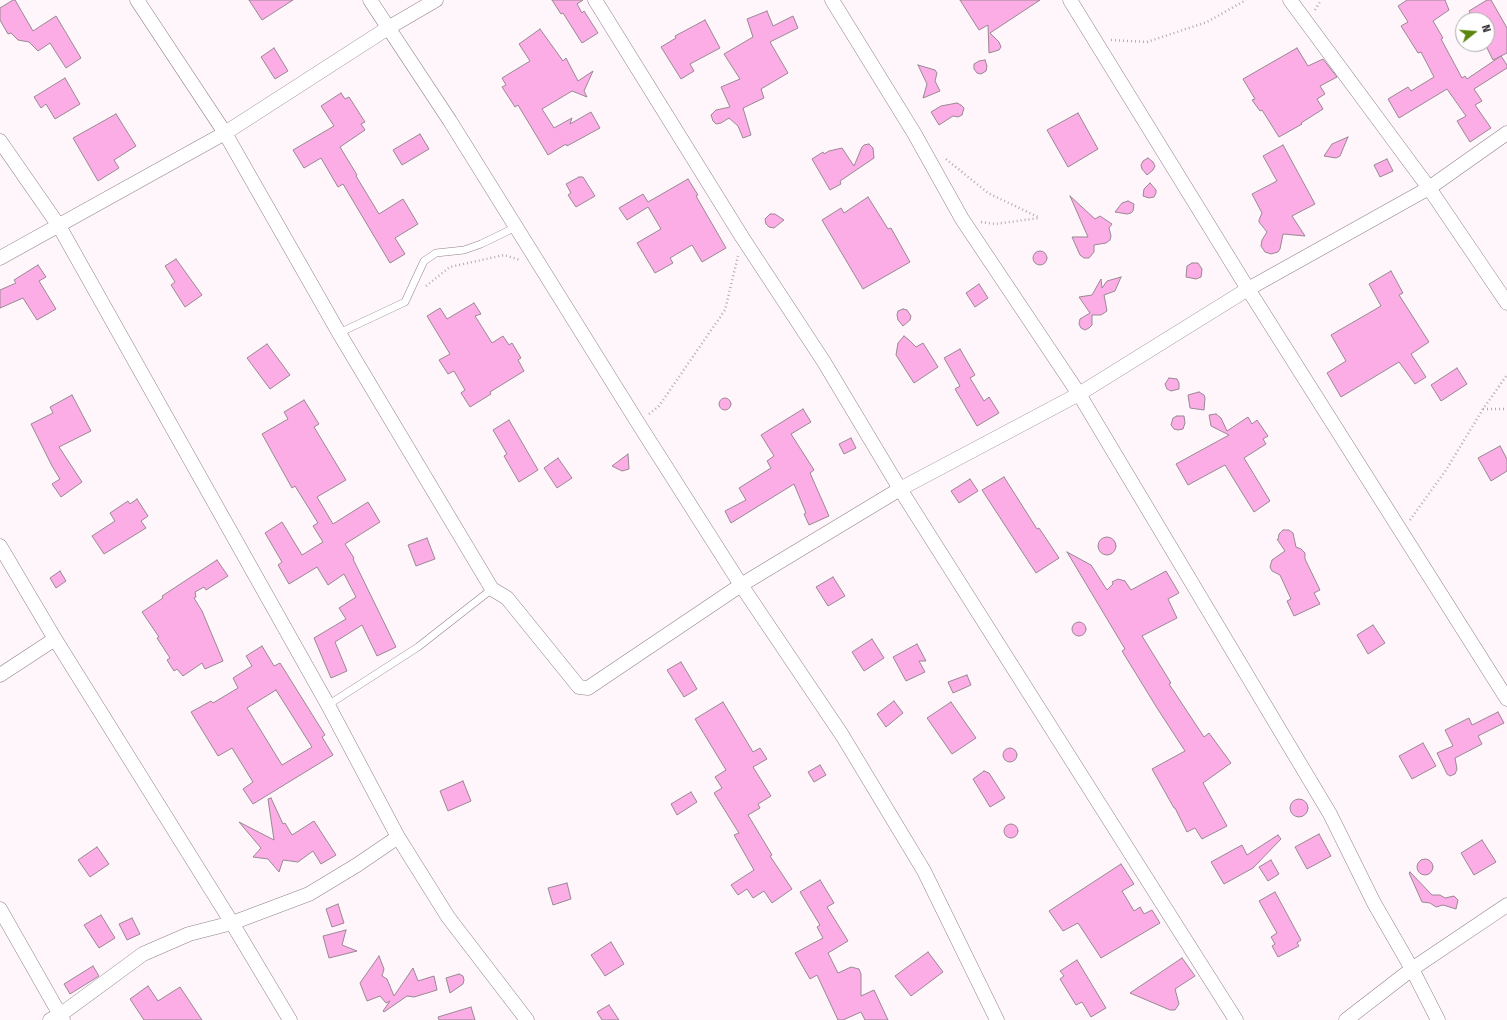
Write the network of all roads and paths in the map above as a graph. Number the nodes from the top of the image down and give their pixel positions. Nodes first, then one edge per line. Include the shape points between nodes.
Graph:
1 (137, 0) edge
2 (370, 0) edge
3 (436, 0) edge
4 (595, 0) edge
5 (832, 0) edge
6 (1070, 0) edge
7 (1246, 0) edge
8 (1290, 0) edge
9 (388, 28) junction
10 (1094, 38) junction
11 (225, 133) junction
12 (1507, 133) edge
13 (0, 141) edge
14 (945, 158) dead end
15 (1429, 188) junction
16 (962, 219) junction
17 (58, 226) junction
18 (516, 227) junction
19 (742, 237) junction
20 (0, 258) edge
21 (540, 267) junction
22 (1248, 289) junction
23 (405, 302) junction
24 (1507, 303) edge
25 (339, 333) junction
26 (1507, 375) edge
27 (1079, 394) junction
28 (1483, 409) junction
29 (1507, 409) edge
30 (638, 424) junction
31 (900, 489) junction
32 (1401, 531) junction
33 (0, 546) edge
34 (741, 585) junction
35 (492, 589) junction
36 (55, 639) junction
37 (0, 675) edge
38 (1507, 699) edge
39 (328, 704) junction
40 (398, 837) junction
41 (1507, 905) edge
42 (0, 909) edge
43 (232, 923) junction
44 (1412, 969) junction
45 (58, 1018) edge
46 (290, 1020) edge
47 (527, 1020) edge
48 (997, 1020) edge
49 (1236, 1020) edge
50 (1346, 1020) edge
51 (1438, 1020) edge

1 - 11 street
2 - 9 street
3 - 9 street
4 - 19 street
5 - 16 street via 914,133
6 - 10 street
7 - 10 path via 1207,22 1147,42
8 - 15 street
9 - 11 street
9 - 18 street
10 - 22 street
11 - 17 street
11 - 25 street
12 - 15 street
13 - 17 street
14 - 16 path via 988,194 1040,218 995,224
15 - 22 street
15 - 24 street
16 - 27 street
17 - 20 street
17 - 39 street
18 - 21 street
18 - 23 lane via 464,250 436,252 424,261
19 - 30 path via 725,310 659,406
19 - 31 street via 824,362
21 - 23 path via 504,254 450,267
21 - 30 street
22 - 27 street
22 - 32 street
23 - 25 lane
25 - 35 street
26 - 28 path
27 - 31 street
27 - 44 street via 1330,814 1374,903
28 - 29 path
28 - 32 path via 1446,470
30 - 34 street
31 - 34 street
31 - 49 street
32 - 38 street
33 - 36 street
34 - 35 street via 588,688 579,688 507,598
34 - 48 street via 842,735 924,871
35 - 39 lane via 418,647
36 - 37 street
36 - 43 street
39 - 40 street
40 - 43 street via 309,894
40 - 47 street via 448,916
41 - 44 street
42 - 45 street
43 - 45 street via 189,934 143,954
43 - 46 street
44 - 50 street
44 - 51 street

